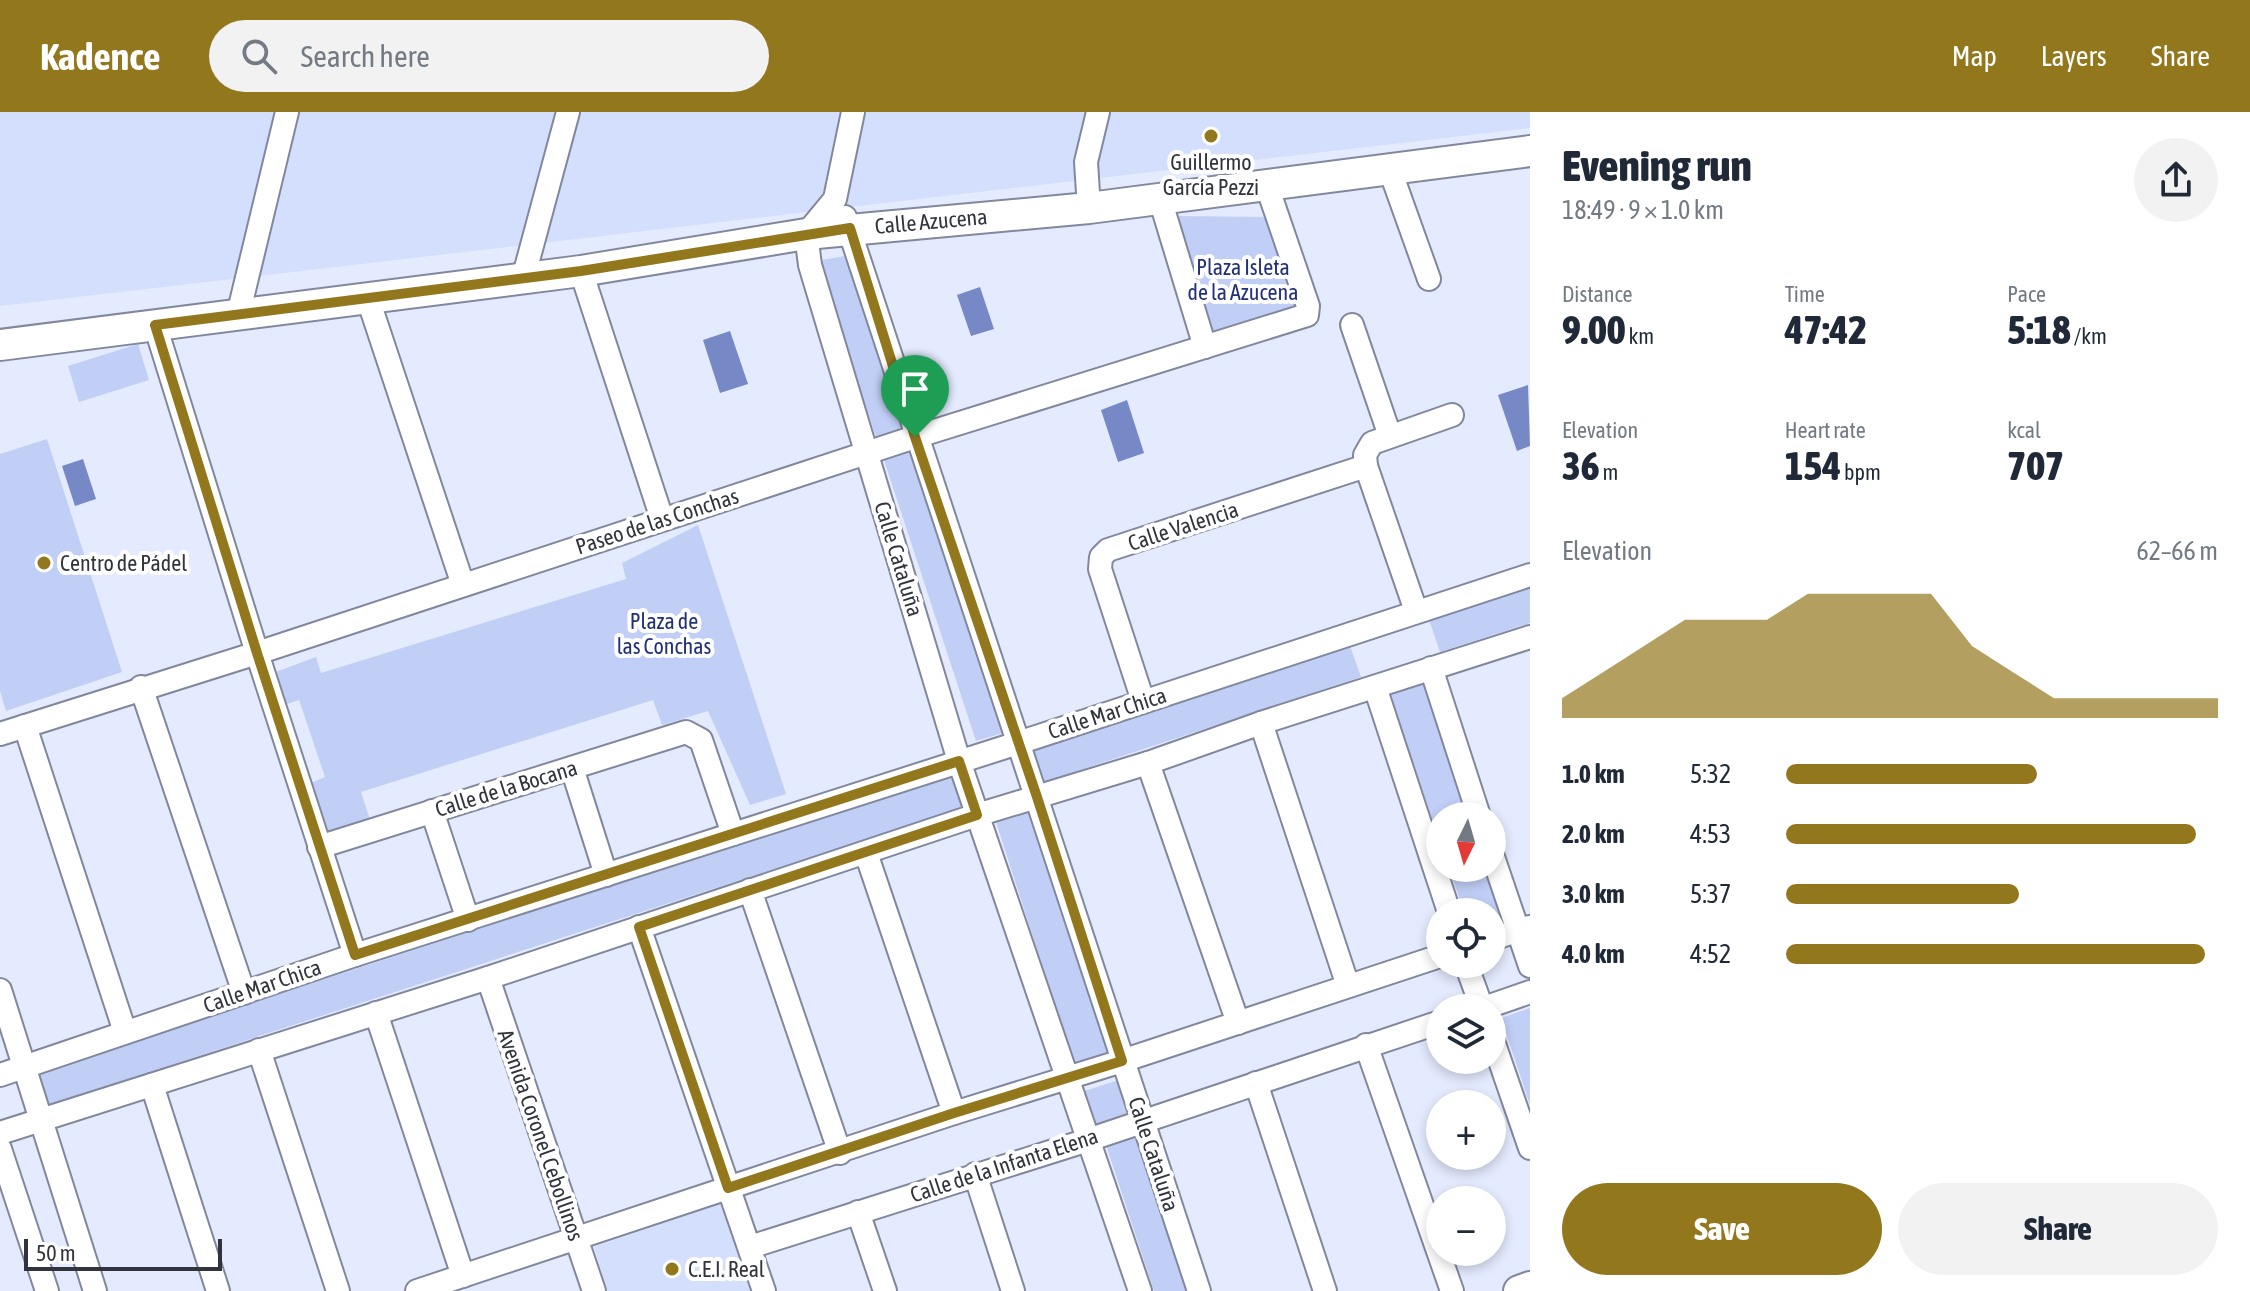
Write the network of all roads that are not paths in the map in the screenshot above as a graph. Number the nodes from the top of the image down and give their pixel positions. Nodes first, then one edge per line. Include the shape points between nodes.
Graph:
1 (287, 112) edge
2 (568, 112) edge
3 (853, 112) edge
4 (1098, 112) edge
5 (1530, 151) edge
6 (1390, 170) junction
7 (1267, 186) junction
8 (835, 199) junction
9 (1160, 199) junction
10 (1089, 208) junction
11 (850, 228) junction
12 (806, 234) junction
13 (581, 271) junction
14 (523, 279) junction
15 (1429, 279) dead end
16 (368, 299) junction
17 (238, 315) junction
18 (155, 325) junction
19 (1352, 325) dead end
20 (0, 345) edge
21 (1205, 347) junction
22 (1452, 415) dead end
23 (1390, 436) junction
24 (915, 437) junction
25 (865, 454) junction
26 (1366, 466) junction
27 (662, 519) junction
28 (1530, 575) edge
29 (463, 585) junction
30 (1416, 611) junction
31 (1530, 637) edge
32 (257, 653) junction
33 (1431, 668) junction
34 (141, 687) junction
35 (1375, 687) junction
36 (1143, 701) junction
37 (1261, 723) junction
38 (25, 726) junction
39 (0, 734) edge
40 (1018, 743) junction
41 (959, 761) junction
42 (1148, 763) junction
43 (572, 768) junction
44 (1037, 797) junction
45 (1474, 802) edge
46 (432, 811) junction
47 (977, 815) junction
48 (733, 834) junction
49 (319, 847) junction
50 (866, 853) junction
51 (606, 875) junction
52 (1504, 882) edge
53 (750, 890) junction
54 (1444, 898) edge
55 (468, 920) junction
56 (639, 927) junction
57 (1524, 928) edge
58 (355, 955) junction
59 (1426, 961) edge
60 (1530, 966) edge
61 (488, 978) junction
62 (1348, 986) junction
63 (0, 990) edge
64 (1530, 992) edge
65 (244, 993) junction
66 (1506, 1000) edge
67 (376, 1013) junction
68 (1238, 1023) junction
69 (1426, 1026) edge
70 (125, 1032) junction
71 (1366, 1045) junction
72 (259, 1050) junction
73 (1122, 1061) junction
74 (26, 1066) junction
75 (1504, 1074) edge
76 (0, 1075) edge
77 (1068, 1078) junction
78 (1256, 1083) junction
79 (152, 1085) junction
80 (954, 1113) junction
81 (42, 1119) junction
82 (1143, 1120) junction
83 (0, 1133) edge
84 (1088, 1140) junction
85 (1530, 1148) edge
86 (0, 1149) edge
87 (840, 1153) junction
88 (975, 1174) junction
89 (728, 1188) junction
90 (858, 1212) junction
91 (577, 1240) junction
92 (750, 1247) junction
93 (463, 1276) junction
94 (1530, 1287) edge
95 (47, 1291) edge
96 (95, 1291) edge
97 (218, 1291) edge
98 (338, 1291) edge
99 (417, 1291) edge
100 (594, 1291) edge
101 (764, 1291) edge
102 (885, 1291) edge
103 (1013, 1291) edge
104 (1140, 1291) edge
105 (1199, 1291) edge
106 (1325, 1291) edge
107 (1452, 1291) edge
108 (1519, 1291) edge

1 - 17 street
2 - 14 street
3 - 8 street
4 - 10 street via 1086,162
5 - 6 street, Calle Azucena
6 - 7 street, Calle Azucena
6 - 15 street
7 - 9 street, Calle Azucena
7 - 21 street, Paseo de las Conchas via 1309,311
8 - 11 street, Calle Cataluña
8 - 12 street
9 - 10 street, Calle Azucena
9 - 21 street
10 - 11 street, Calle Azucena
11 - 12 street, Calle Azucena
11 - 24 street, Calle Cataluña
12 - 13 street, Calle Azucena
12 - 25 street, Calle Cataluña via 813,277
13 - 14 street, Calle Azucena
13 - 27 street
14 - 16 street, Calle Azucena
16 - 17 street, Calle Azucena
16 - 29 street
17 - 18 street, Calle Azucena
18 - 20 street, Calle Azucena
18 - 32 street
19 - 23 street
21 - 24 street, Paseo de las Conchas
22 - 23 street
23 - 26 street via 1368,447
24 - 25 street, Paseo de las Conchas
24 - 40 street, Calle Cataluña
25 - 27 street, Paseo de las Conchas
25 - 41 street, Calle Cataluña
26 - 30 street
26 - 36 street, Calle Valencia via 1103,554 1100,569
27 - 29 street, Paseo de las Conchas
28 - 30 street, Calle Mar Chica
29 - 32 street, Paseo de las Conchas
30 - 36 street, Calle Mar Chica
31 - 33 street
32 - 34 street, Paseo de las Conchas
32 - 49 street
33 - 35 street
33 - 45 street
34 - 38 street, Paseo de las Conchas
34 - 65 street
35 - 37 street
35 - 54 street
36 - 40 street, Calle Mar Chica
37 - 42 street
37 - 62 street
38 - 39 street, Paseo de las Conchas
38 - 70 street
40 - 41 street, Calle Mar Chica
40 - 44 street, Calle Cataluña
41 - 47 street, Calle Cataluña
41 - 48 street, Calle Mar Chica
42 - 44 street
42 - 68 street
43 - 46 street, Calle de la Bocana
43 - 48 street, Calle de la Bocana via 678,733 694,735 701,740
43 - 51 street
44 - 47 street
44 - 73 street, Calle Cataluña
46 - 49 street, Calle de la Bocana
46 - 55 street
47 - 50 street
47 - 77 street, Calle Cataluña
48 - 51 street, Calle Mar Chica
49 - 58 street
50 - 53 street
50 - 80 street
51 - 55 street, Calle Mar Chica
52 - 57 street
53 - 56 street
53 - 87 street
55 - 58 street, Calle Mar Chica
56 - 61 street
56 - 89 street
57 - 60 street
58 - 65 street, Calle Mar Chica
59 - 62 street
61 - 67 street
61 - 91 street, Avenida Coronel Cebollinos
62 - 68 street
63 - 74 street
64 - 66 street
65 - 70 street, Calle Mar Chica
67 - 72 street
67 - 93 street
68 - 73 street
69 - 71 street, Calle de la Infanta Elena
70 - 74 street, Calle Mar Chica
71 - 78 street, Calle de la Infanta Elena
71 - 107 street
72 - 79 street
72 - 98 street
73 - 77 street
73 - 82 street, Calle Cataluña
74 - 76 street, Calle Mar Chica
74 - 81 street
75 - 85 street
77 - 80 street
77 - 84 street, Calle Cataluña
78 - 82 street, Calle de la Infanta Elena
78 - 106 street
79 - 81 street
79 - 97 street
80 - 87 street
81 - 83 street
81 - 96 street
82 - 84 street, Calle de la Infanta Elena
82 - 105 street, Calle Cataluña
84 - 88 street, Calle de la Infanta Elena
84 - 104 street, Calle Cataluña
86 - 95 street
87 - 89 street
88 - 90 street, Calle de la Infanta Elena
88 - 103 street
89 - 91 street
89 - 92 street
90 - 92 street, Calle de la Infanta Elena
90 - 102 street
91 - 93 street
91 - 100 street, Avenida Coronel Cebollinos
92 - 101 street
93 - 99 street
94 - 108 street

